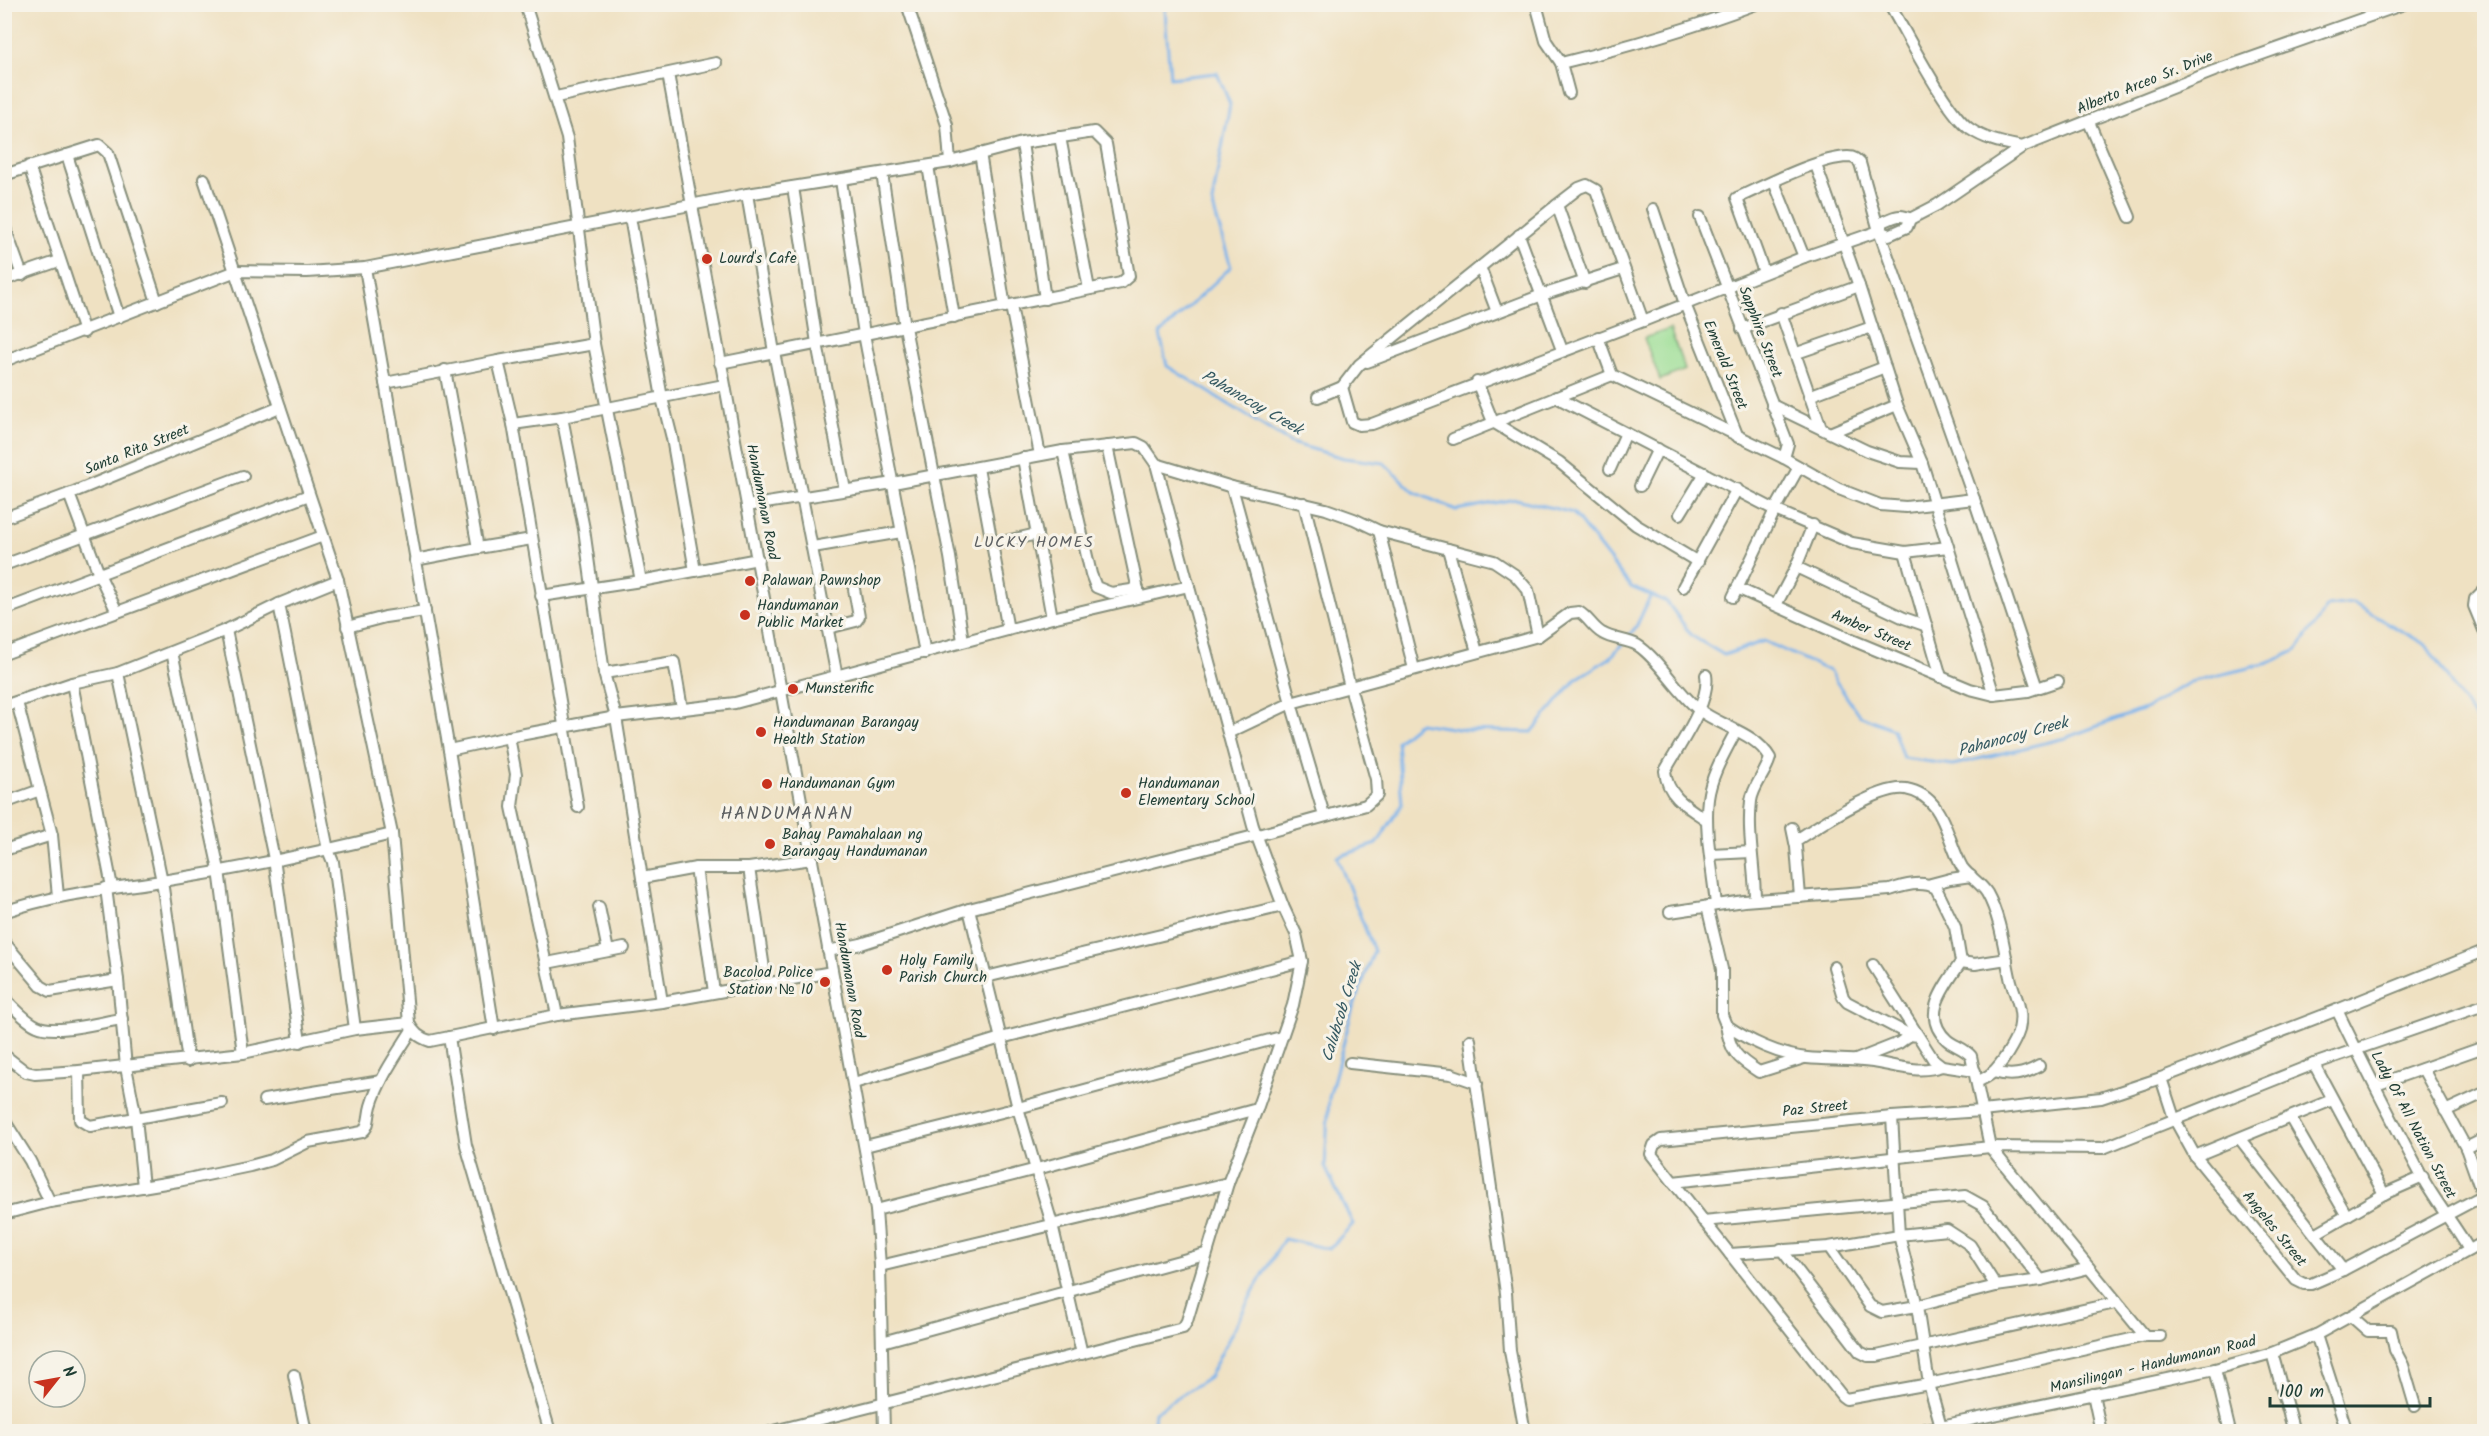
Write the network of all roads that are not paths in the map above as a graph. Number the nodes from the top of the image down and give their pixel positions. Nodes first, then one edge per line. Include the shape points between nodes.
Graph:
1 (525, 4) edge
2 (907, 4) edge
3 (1536, 4) edge
4 (1756, 4) edge
5 (1889, 4) edge
6 (2404, 4) edge
7 (716, 63) dead end
8 (1561, 63) junction
9 (668, 74) junction
10 (1569, 93) dead end
11 (556, 97) junction
12 (2089, 122) junction
13 (1060, 137) junction
14 (1022, 143) junction
15 (2022, 147) junction
16 (980, 153) junction
17 (67, 155) junction
18 (950, 162) junction
19 (928, 165) junction
20 (1816, 165) junction
21 (29, 166) junction
22 (882, 173) junction
23 (4, 175) edge
24 (204, 179) dead end
25 (841, 180) junction
26 (1774, 182) junction
27 (793, 187) junction
28 (747, 194) junction
29 (693, 204) junction
30 (1557, 205) junction
31 (1653, 209) dead end
32 (630, 217) junction
33 (1700, 217) dead end
34 (2130, 217) dead end
35 (4, 225) edge
36 (579, 226) junction
37 (1879, 231) junction
38 (1520, 235) junction
39 (1845, 244) junction
40 (1803, 257) junction
41 (59, 261) junction
42 (1480, 267) junction
43 (365, 268) junction
44 (1623, 269) junction
45 (236, 271) junction
46 (1764, 272) junction
47 (22, 274) junction
48 (4, 280) edge
49 (1585, 283) junction
50 (1727, 286) junction
51 (1859, 286) junction
52 (1089, 289) junction
53 (1542, 295) junction
54 (1045, 298) junction
55 (157, 302) junction
56 (1685, 304) junction
57 (1008, 307) junction
58 (1497, 312) junction
59 (1781, 313) junction
60 (119, 317) junction
61 (954, 317) junction
62 (1643, 321) junction
63 (905, 327) junction
64 (1872, 327) junction
65 (1742, 329) junction
66 (84, 332) junction
67 (864, 334) junction
68 (1598, 337) junction
69 (594, 344) junction
70 (817, 344) junction
71 (1562, 350) junction
72 (774, 352) junction
73 (1797, 354) junction
74 (5, 357) edge
75 (498, 361) junction
76 (720, 363) junction
77 (1359, 365) junction
78 (1885, 367) junction
79 (446, 370) junction
80 (1612, 375) junction
81 (386, 382) junction
82 (1478, 382) junction
83 (724, 385) junction
84 (1342, 387) junction
85 (1809, 396) junction
86 (1318, 397) dead end
87 (662, 398) junction
88 (1556, 398) junction
89 (1772, 405) junction
90 (1897, 405) junction
91 (280, 407) junction
92 (609, 407) junction
93 (562, 417) junction
94 (1493, 422) junction
95 (513, 424) junction
96 (1827, 430) junction
97 (1626, 433) junction
98 (1738, 437) junction
99 (1453, 439) dead end
100 (1107, 446) junction
101 (1658, 449) junction
102 (1063, 451) junction
103 (1040, 455) junction
104 (1023, 458) junction
105 (1784, 458) junction
106 (1156, 464) junction
107 (1922, 464) junction
108 (1799, 467) junction
109 (978, 468) junction
110 (1610, 469) dead end
111 (1705, 473) junction
112 (935, 474) junction
113 (243, 476) dead end
114 (893, 483) junction
115 (1640, 486) dead end
116 (1232, 487) junction
117 (1737, 489) junction
118 (845, 490) junction
119 (69, 494) junction
120 (309, 495) junction
121 (803, 497) junction
122 (1974, 499) junction
123 (1304, 503) junction
124 (1934, 503) junction
125 (747, 506) junction
126 (1775, 510) junction
127 (1680, 514) dead end
128 (4, 518) edge
129 (1813, 525) junction
130 (1379, 531) junction
131 (901, 532) junction
132 (1037, 534) junction
133 (85, 535) junction
134 (323, 536) junction
135 (532, 539) junction
136 (993, 544) junction
137 (813, 547) junction
138 (1948, 547) junction
139 (478, 548) junction
140 (1449, 549) junction
141 (1905, 552) junction
142 (758, 559) junction
143 (415, 560) junction
144 (1698, 562) junction
145 (4, 565) edge
146 (1796, 567) junction
147 (695, 571) junction
148 (99, 574) junction
149 (338, 580) junction
150 (641, 581) junction
151 (1189, 586) junction
152 (1683, 587) dead end
153 (593, 589) junction
154 (854, 589) dead end
155 (2484, 590) edge
156 (1139, 593) junction
157 (541, 596) junction
158 (279, 604) junction
159 (1776, 605) junction
160 (4, 610) edge
161 (425, 611) junction
162 (117, 612) junction
163 (1052, 618) junction
164 (1927, 626) junction
165 (347, 627) junction
166 (828, 628) junction
167 (226, 630) junction
168 (1008, 630) junction
169 (2484, 630) edge
170 (1538, 636) junction
171 (963, 641) junction
172 (172, 652) junction
173 (925, 652) junction
174 (1477, 652) junction
175 (4, 654) edge
176 (1414, 669) junction
177 (118, 673) junction
178 (604, 674) junction
179 (1706, 675) dead end
180 (837, 677) junction
181 (1941, 677) junction
182 (2058, 681) dead end
183 (72, 683) junction
184 (1350, 687) junction
185 (2037, 688) junction
186 (782, 692) junction
187 (1994, 695) junction
188 (17, 702) junction
189 (1291, 704) junction
190 (4, 706) edge
191 (682, 709) junction
192 (1699, 709) junction
193 (616, 717) junction
194 (565, 726) junction
195 (1736, 731) junction
196 (1230, 732) junction
197 (509, 737) junction
198 (449, 750) junction
199 (40, 790) junction
200 (4, 802) edge
201 (578, 807) dead end
202 (1324, 815) junction
203 (1707, 820) junction
204 (1792, 828) dead end
205 (392, 834) junction
206 (52, 835) junction
207 (1258, 835) junction
208 (1795, 840) junction
209 (4, 850) edge
210 (328, 850) junction
211 (1751, 852) junction
212 (1711, 854) junction
213 (274, 859) junction
214 (812, 859) junction
215 (696, 868) junction
216 (749, 868) junction
217 (219, 870) junction
218 (1971, 876) junction
219 (642, 878) junction
220 (162, 881) junction
221 (1931, 884) junction
222 (109, 887) junction
223 (58, 896) junction
224 (1800, 897) junction
225 (1755, 900) junction
226 (1283, 906) junction
227 (1711, 906) junction
228 (599, 907) dead end
229 (969, 909) junction
230 (4, 912) edge
231 (1670, 912) dead end
232 (4, 942) edge
233 (624, 948) dead end
234 (608, 951) junction
235 (828, 951) junction
236 (2484, 951) edge
237 (2007, 959) junction
238 (1302, 961) junction
239 (1961, 962) junction
240 (547, 963) junction
241 (1873, 965) dead end
242 (1834, 967) dead end
243 (832, 972) junction
244 (986, 977) junction
245 (118, 980) junction
246 (766, 982) junction
247 (714, 992) junction
248 (4, 998) edge
249 (662, 1002) junction
250 (2484, 1005) edge
251 (2337, 1010) junction
252 (557, 1015) junction
253 (122, 1019) junction
254 (410, 1026) junction
255 (1726, 1026) junction
256 (355, 1029) junction
257 (494, 1029) junction
258 (1914, 1035) junction
259 (449, 1037) junction
260 (1281, 1037) junction
261 (1001, 1038) junction
262 (1470, 1040) dead end
263 (300, 1042) junction
264 (2484, 1047) edge
265 (2356, 1048) junction
266 (243, 1053) junction
267 (4, 1055) edge
268 (1805, 1058) junction
269 (188, 1061) junction
270 (1854, 1061) junction
271 (1350, 1063) dead end
272 (2314, 1064) junction
273 (1942, 1066) junction
274 (2039, 1066) dead end
275 (126, 1067) junction
276 (2422, 1069) junction
277 (79, 1071) junction
278 (1975, 1071) junction
279 (1993, 1072) junction
280 (2161, 1078) junction
281 (381, 1081) junction
282 (854, 1083) junction
283 (1477, 1083) junction
284 (1977, 1083) junction
285 (2376, 1085) junction
286 (2484, 1092) edge
287 (264, 1100) dead end
288 (2332, 1100) junction
289 (222, 1103) dead end
290 (1018, 1108) junction
291 (1257, 1109) junction
292 (1982, 1111) junction
293 (2445, 1111) junction
294 (1892, 1117) junction
295 (136, 1118) junction
296 (2174, 1118) junction
297 (2291, 1119) junction
298 (4, 1120) edge
299 (2240, 1139) junction
300 (2484, 1139) edge
301 (865, 1146) junction
302 (1990, 1147) junction
303 (2466, 1148) junction
304 (2195, 1156) junction
305 (1894, 1159) junction
306 (1037, 1170) junction
307 (2422, 1177) junction
308 (1228, 1182) junction
309 (1673, 1182) junction
310 (143, 1187) junction
311 (2384, 1194) junction
312 (2484, 1196) edge
313 (1897, 1201) junction
314 (51, 1202) junction
315 (6, 1210) edge
316 (876, 1210) junction
317 (2347, 1216) junction
318 (2445, 1217) junction
319 (1703, 1221) junction
320 (1052, 1224) junction
321 (2315, 1234) junction
322 (1899, 1235) junction
323 (2484, 1242) edge
324 (1829, 1246) junction
325 (1781, 1249) junction
326 (2469, 1250) junction
327 (1205, 1254) junction
328 (1730, 1254) junction
329 (880, 1266) junction
330 (2089, 1269) junction
331 (2343, 1270) junction
332 (2040, 1280) junction
333 (1996, 1286) junction
334 (1067, 1293) junction
335 (2115, 1303) junction
336 (1917, 1306) junction
337 (2351, 1317) junction
338 (2316, 1335) junction
339 (2145, 1336) junction
340 (2160, 1336) dead end
341 (882, 1342) junction
342 (1922, 1345) junction
343 (2272, 1353) junction
344 (1082, 1354) junction
345 (2215, 1369) junction
346 (294, 1375) dead end
347 (1929, 1384) junction
348 (2093, 1394) junction
349 (884, 1403) junction
350 (2415, 1406) dead end
351 (1941, 1426) junction
352 (306, 1431) edge
353 (550, 1431) edge
354 (770, 1431) edge
355 (884, 1431) edge
356 (1525, 1431) edge
357 (1912, 1431) edge
358 (2101, 1431) edge
359 (2230, 1431) edge
360 (2294, 1431) edge
361 (2347, 1431) edge

1 - 11 street
2 - 18 street via 947,125
3 - 8 street via 1546,42
4 - 8 street via 1674,33
5 - 15 street via 1934,82 1968,128 1992,141
6 - 12 street, Alberto Arceo Sr. Drive via 2214,71
7 - 9 street
8 - 10 street
9 - 11 street
9 - 29 street, Handumanan Road
11 - 36 street via 567,138
12 - 15 street, Alberto Arceo Sr. Drive
12 - 34 street
13 - 14 street
13 - 52 street
13 - 52 street via 1094,132 1106,144 1129,276 1121,284
14 - 16 street
14 - 54 street
15 - 37 street, Alberto Arceo Sr. Drive via 1937,205 1910,219 1895,216 1883,222
16 - 18 street
16 - 57 street
17 - 21 street
17 - 55 street via 99,145 108,153
17 - 60 street
18 - 19 street
19 - 22 street
19 - 61 street
20 - 26 street
20 - 37 street via 1846,157 1860,163
20 - 39 street
21 - 23 street
21 - 41 street
22 - 25 street
22 - 63 street
24 - 45 street
25 - 27 street
25 - 67 street
26 - 40 street
26 - 46 street via 1737,198
27 - 28 street
27 - 70 street
28 - 29 street
28 - 72 street
29 - 32 street
29 - 76 street, Handumanan Road
30 - 38 street
30 - 44 street via 1579,188 1587,185 1596,190
30 - 49 street
31 - 56 street, Emerald Street
32 - 36 street
32 - 87 street
33 - 50 street, Sapphire Street
35 - 47 street
36 - 43 street
36 - 69 street
37 - 39 street
37 - 122 street
38 - 42 street
38 - 53 street
39 - 40 street
39 - 51 street
40 - 46 street
41 - 47 street
41 - 66 street
42 - 58 street
42 - 77 street
43 - 45 street
43 - 81 street
44 - 49 street
44 - 62 street
45 - 55 street
45 - 91 street
46 - 50 street
47 - 48 street
49 - 53 street
50 - 56 street
50 - 65 street, Sapphire Street
51 - 59 street
51 - 64 street
52 - 54 street
53 - 58 street
53 - 71 street
54 - 57 street
55 - 60 street
56 - 62 street
56 - 98 street, Emerald Street
57 - 61 street
57 - 103 street
58 - 77 street
59 - 65 street
59 - 73 street
60 - 66 street
61 - 63 street
62 - 68 street
63 - 67 street
63 - 112 street
64 - 73 street
64 - 78 street
65 - 89 street, Sapphire Street
66 - 74 street
67 - 70 street
67 - 114 street
68 - 71 street
68 - 80 street
69 - 75 street
69 - 92 street
70 - 72 street
70 - 118 street
71 - 82 street
72 - 76 street
72 - 121 street
73 - 85 street
75 - 79 street
75 - 95 street
76 - 83 street, Handumanan Road
77 - 84 street
78 - 85 street
78 - 90 street
79 - 81 street
79 - 139 street
80 - 88 street
80 - 98 street
81 - 143 street
82 - 84 street via 1372,424 1359,425 1352,422
82 - 94 street
83 - 87 street
83 - 125 street, Handumanan Road
84 - 86 street
85 - 96 street
87 - 92 street
87 - 147 street
88 - 94 street
88 - 97 street
89 - 96 street
89 - 105 street, Sapphire Street via 1788,444
90 - 96 street
90 - 107 street
91 - 119 street, Santa Rita Street
91 - 120 street
92 - 93 street
92 - 150 street
93 - 95 street
93 - 153 street
94 - 99 street
94 - 144 street via 1559,462 1636,525
95 - 135 street
96 - 107 street via 1888,459
97 - 101 street
97 - 110 street
98 - 105 street
100 - 102 street
100 - 106 street via 1136,443 1144,447
100 - 156 street
101 - 111 street
101 - 115 street
102 - 103 street
102 - 156 street via 1096,587 1111,593
103 - 104 street
104 - 109 street
104 - 132 street
105 - 108 street
106 - 116 street
106 - 151 street
107 - 124 street
108 - 124 street via 1880,505
108 - 126 street
109 - 112 street
109 - 136 street
111 - 117 street
111 - 127 street
112 - 114 street
112 - 171 street
113 - 133 street
114 - 118 street
114 - 131 street
116 - 123 street
116 - 189 street
117 - 126 street
117 - 144 street
118 - 121 street
119 - 128 street, Santa Rita Street
119 - 133 street
120 - 134 street
120 - 148 street
121 - 125 street
121 - 137 street
122 - 124 street
122 - 185 street
123 - 130 street
123 - 184 street
124 - 138 street
125 - 142 street, Handumanan Road
126 - 129 street
126 - 159 street, Amber Street via 1735,592
129 - 141 street via 1852,543
129 - 146 street
130 - 140 street
130 - 176 street
131 - 137 street
131 - 173 street
132 - 136 street
132 - 163 street
133 - 145 street
133 - 148 street
134 - 149 street
134 - 162 street
135 - 139 street
135 - 157 street
136 - 168 street
137 - 166 street
138 - 141 street
138 - 187 street
139 - 143 street
140 - 170 street via 1494,561 1515,575 1528,590
140 - 174 street
141 - 164 street
142 - 147 street
142 - 186 street, Handumanan Road
143 - 161 street
144 - 152 street
146 - 159 street
146 - 164 street
147 - 150 street
148 - 160 street
148 - 162 street
149 - 158 street
149 - 165 street
150 - 153 street
151 - 156 street
151 - 196 street
153 - 157 street
153 - 178 street
154 - 166 street via 859,616 856,621
155 - 169 street via 2475,598 2474,606
156 - 163 street
157 - 194 street
158 - 167 street
158 - 210 street
159 - 181 street, Amber Street
161 - 165 street
161 - 198 street
162 - 175 street
163 - 168 street
164 - 181 street
165 - 205 street
166 - 180 street
167 - 172 street
167 - 213 street
168 - 171 street
170 - 174 street
170 - 192 street via 1570,613 1578,612 1600,632 1636,644
171 - 173 street
172 - 177 street
172 - 217 street
173 - 180 street
174 - 176 street
176 - 184 street
177 - 183 street
177 - 220 street
178 - 191 street via 674,662
178 - 193 street
179 - 192 street via 1708,685
180 - 186 street
181 - 187 street, Amber Street
182 - 185 street
183 - 188 street
183 - 222 street
184 - 189 street
184 - 202 street via 1377,795 1366,805
185 - 187 street
186 - 191 street
186 - 214 street, Handumanan Road
188 - 190 street
188 - 199 street
189 - 196 street
189 - 202 street
191 - 193 street
192 - 195 street
192 - 203 street via 1665,771 1670,791
193 - 194 street
193 - 219 street
194 - 197 street
194 - 201 street
195 - 203 street via 1712,782
195 - 211 street via 1764,749 1770,758 1751,799
196 - 207 street
197 - 198 street
197 - 240 street via 516,774 512,807
198 - 257 street
199 - 200 street
199 - 206 street
202 - 207 street
203 - 212 street
204 - 208 street
205 - 210 street
205 - 254 street
206 - 209 street
206 - 223 street
207 - 226 street
207 - 229 street
208 - 218 street via 1865,800 1905,789 1921,794 1933,804
208 - 224 street
210 - 213 street
210 - 256 street via 333,862
211 - 212 street
211 - 225 street
212 - 227 street
213 - 217 street
213 - 263 street
214 - 216 street
214 - 235 street, Handumanan Road
215 - 216 street
215 - 219 street
215 - 247 street
216 - 246 street
217 - 220 street
217 - 266 street
218 - 221 street
218 - 237 street via 1988,896
219 - 249 street
220 - 222 street
220 - 269 street
221 - 224 street
221 - 239 street via 1944,900 1955,927
222 - 223 street
222 - 245 street
223 - 230 street
224 - 225 street
225 - 227 street
226 - 238 street via 1296,934
226 - 244 street
227 - 231 street
227 - 255 street via 1722,969 1722,1015
228 - 234 street
229 - 235 street
229 - 244 street
232 - 245 street via 41,986 50,991
233 - 234 street
234 - 240 street
235 - 243 street, Handumanan Road
236 - 251 street, Paz Street
237 - 239 street
237 - 279 street via 2020,1011 2018,1031
238 - 260 street via 1293,1005
238 - 261 street
239 - 278 street via 1934,1006 1934,1017 1947,1040 1971,1056
240 - 252 street
241 - 258 street
242 - 258 street via 1847,1002
243 - 246 street
243 - 282 street, Handumanan Road
244 - 261 street
245 - 253 street
246 - 247 street
247 - 249 street
248 - 253 street via 39,1027 52,1029
249 - 252 street
250 - 265 street
251 - 265 street, Lady Of All Nation Street
251 - 280 street, Paz Street
252 - 257 street
253 - 275 street
254 - 256 street
254 - 259 street via 430,1041
254 - 281 street
255 - 268 street via 1786,1054
255 - 268 street via 1738,1059 1759,1072
256 - 263 street
257 - 259 street
258 - 270 street
258 - 273 street
259 - 353 street via 466,1145
260 - 290 street
260 - 291 street
261 - 282 street
261 - 290 street
262 - 283 street
263 - 266 street
264 - 276 street
265 - 272 street
265 - 285 street, Lady Of All Nation Street
266 - 269 street
267 - 277 street via 35,1074
268 - 270 street
269 - 275 street
270 - 273 street via 1930,1070
271 - 283 street via 1451,1074
272 - 288 street
272 - 296 street
273 - 278 street
274 - 279 street via 2023,1074 2007,1076
275 - 277 street
275 - 295 street
276 - 285 street
276 - 293 street
277 - 295 street via 83,1124
278 - 284 street
279 - 284 street
280 - 292 street, Paz Street via 2102,1098
280 - 296 street, Angeles Street
281 - 287 street
281 - 310 street via 362,1132 308,1142 250,1166
282 - 301 street, Handumanan Road
283 - 356 street via 1506,1293 1510,1351
284 - 292 street
285 - 307 street, Lady Of All Nation Street
286 - 293 street
288 - 297 street
288 - 311 street
289 - 295 street
290 - 301 street
290 - 306 street
291 - 306 street
291 - 308 street
292 - 294 street, Paz Street
292 - 302 street
293 - 303 street
294 - 305 street
294 - 309 street, Paz Street via 1661,1140 1653,1145 1651,1154
295 - 310 street
296 - 302 street via 2103,1148
296 - 304 street, Angeles Street
297 - 299 street
297 - 317 street
298 - 314 street
299 - 304 street
299 - 321 street
300 - 303 street
301 - 316 street, Handumanan Road
302 - 305 street
302 - 330 street
303 - 312 street
304 - 331 street, Angeles Street via 2296,1280 2311,1284
305 - 309 street
305 - 313 street
306 - 316 street
306 - 320 street
307 - 311 street
307 - 318 street, Lady Of All Nation Street
308 - 320 street
308 - 327 street
309 - 319 street
310 - 314 street
311 - 317 street
312 - 318 street, Angeles Street
313 - 319 street
313 - 322 street
313 - 332 street via 1965,1196 1983,1206
314 - 315 street
316 - 329 street, Handumanan Road
317 - 321 street
318 - 326 street, Lady Of All Nation Street
318 - 331 street, Angeles Street
319 - 328 street
320 - 329 street
320 - 334 street
321 - 331 street
322 - 324 street
322 - 333 street via 1947,1230 1970,1245
322 - 336 street
323 - 326 street, Mansilingan - Handumanan Road
324 - 325 street
324 - 336 street via 1876,1311
325 - 328 street
325 - 342 street via 1860,1352 1877,1356
326 - 337 street, Mansilingan - Handumanan Road
327 - 334 street
327 - 344 street via 1183,1328
328 - 347 street via 1842,1396 1852,1399
329 - 341 street, Handumanan Road
330 - 332 street
330 - 335 street
332 - 333 street
333 - 336 street
334 - 341 street
334 - 344 street
335 - 339 street
335 - 342 street
336 - 342 street
337 - 338 street, Mansilingan - Handumanan Road
337 - 350 street via 2368,1331 2391,1331
338 - 343 street, Mansilingan - Handumanan Road
338 - 361 street
339 - 340 street
339 - 347 street
341 - 349 street, Handumanan Road
342 - 347 street
343 - 345 street, Mansilingan - Handumanan Road
343 - 360 street
344 - 349 street
345 - 348 street, Mansilingan - Handumanan Road
345 - 359 street
346 - 352 street
347 - 351 street
348 - 351 street, Mansilingan - Handumanan Road
348 - 358 street
349 - 354 street
349 - 355 street, Handumanan Road
351 - 357 street, Mansilingan - Handumanan Road

